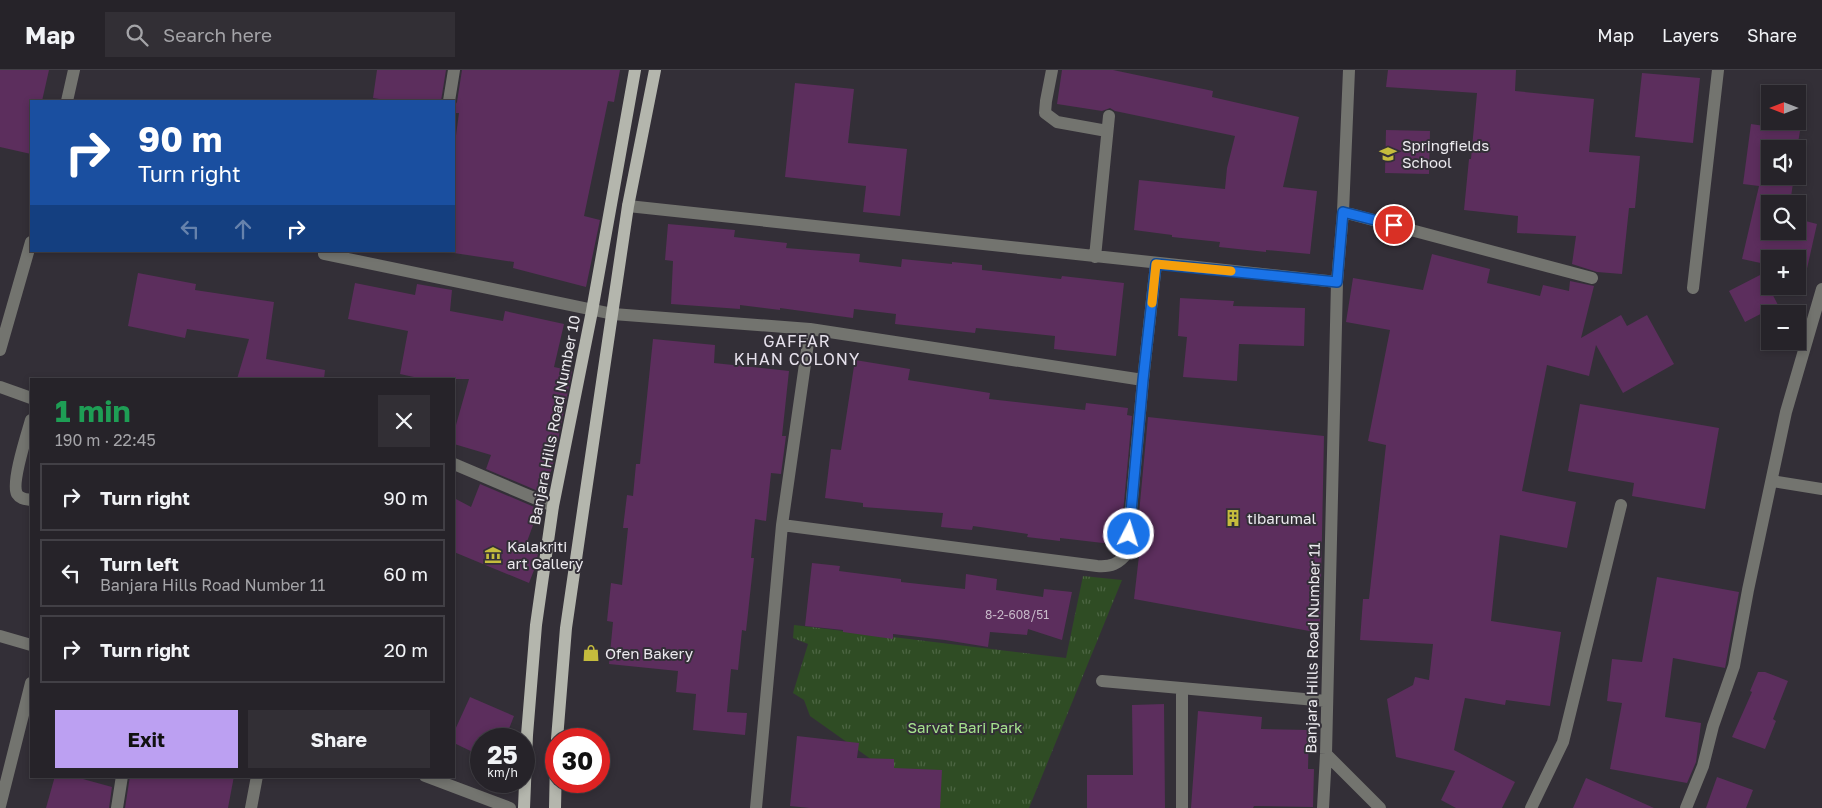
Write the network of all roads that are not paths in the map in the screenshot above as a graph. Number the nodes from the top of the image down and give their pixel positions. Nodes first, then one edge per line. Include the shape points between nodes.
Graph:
1 (74, 70) edge
2 (454, 70) edge
3 (636, 70) edge
4 (655, 70) edge
5 (1052, 70) edge
6 (1349, 70) edge
7 (1718, 70) edge
8 (67, 100) edge
9 (450, 100) edge
10 (1109, 116) dead end
11 (1107, 131) junction
12 (628, 206) junction
13 (1343, 212) junction
14 (30, 245) edge
15 (324, 254) dead end
16 (1095, 257) junction
17 (1156, 264) junction
18 (1592, 278) dead end
19 (1337, 282) junction
20 (1693, 288) dead end
21 (1822, 288) edge
22 (592, 311) junction
23 (612, 314) junction
24 (810, 329) junction
25 (0, 350) edge
26 (1143, 380) junction
27 (0, 387) edge
28 (30, 398) edge
29 (30, 424) edge
30 (455, 464) edge
31 (1772, 481) junction
32 (1822, 489) edge
33 (30, 500) edge
34 (1620, 505) dead end
35 (553, 506) junction
36 (782, 525) junction
37 (0, 636) edge
38 (30, 645) edge
39 (1102, 681) dead end
40 (30, 687) edge
41 (1182, 689) junction
42 (1327, 701) junction
43 (558, 728) edge
44 (1326, 754) junction
45 (122, 778) edge
46 (256, 778) edge
47 (430, 778) edge
48 (555, 793) edge
49 (0, 806) edge
50 (116, 808) edge
51 (251, 808) edge
52 (510, 808) edge
53 (524, 808) edge
54 (555, 808) edge
55 (756, 808) edge
56 (1182, 808) edge
57 (1323, 808) edge
58 (1380, 808) edge
59 (1531, 808) edge
60 (1686, 808) edge

1 - 8 street
2 - 9 street
3 - 22 main road, Banjara Hills Road Number 10
4 - 12 main road
5 - 11 street via 1045,113 1057,122
6 - 13 street, Banjara Hills Road Number 11
7 - 20 street
10 - 11 street
11 - 16 street
12 - 16 street
12 - 23 main road
13 - 18 street
13 - 19 street, Banjara Hills Road Number 11
14 - 25 street
15 - 22 street
16 - 17 street
17 - 19 street
17 - 26 street
19 - 42 street, Banjara Hills Road Number 11
21 - 31 street via 1786,412
22 - 23 street
22 - 35 main road, Banjara Hills Road Number 10
23 - 24 street
23 - 43 main road via 566,628
24 - 26 street
24 - 36 street
26 - 36 street via 1127,553 1121,562 1097,566
27 - 28 street
29 - 33 street via 15,487 20,497
30 - 35 street
31 - 32 street
31 - 60 street via 1734,666 1703,766
34 - 59 street via 1563,742
35 - 53 main road, Banjara Hills Road Number 10 via 536,625
36 - 55 street
37 - 38 street
39 - 41 street
40 - 49 street
41 - 42 street
41 - 56 street
42 - 44 street, Banjara Hills Road Number 11
44 - 57 street, Banjara Hills Road Number 11
44 - 58 street
45 - 50 street
46 - 51 street
47 - 52 street
48 - 54 main road

